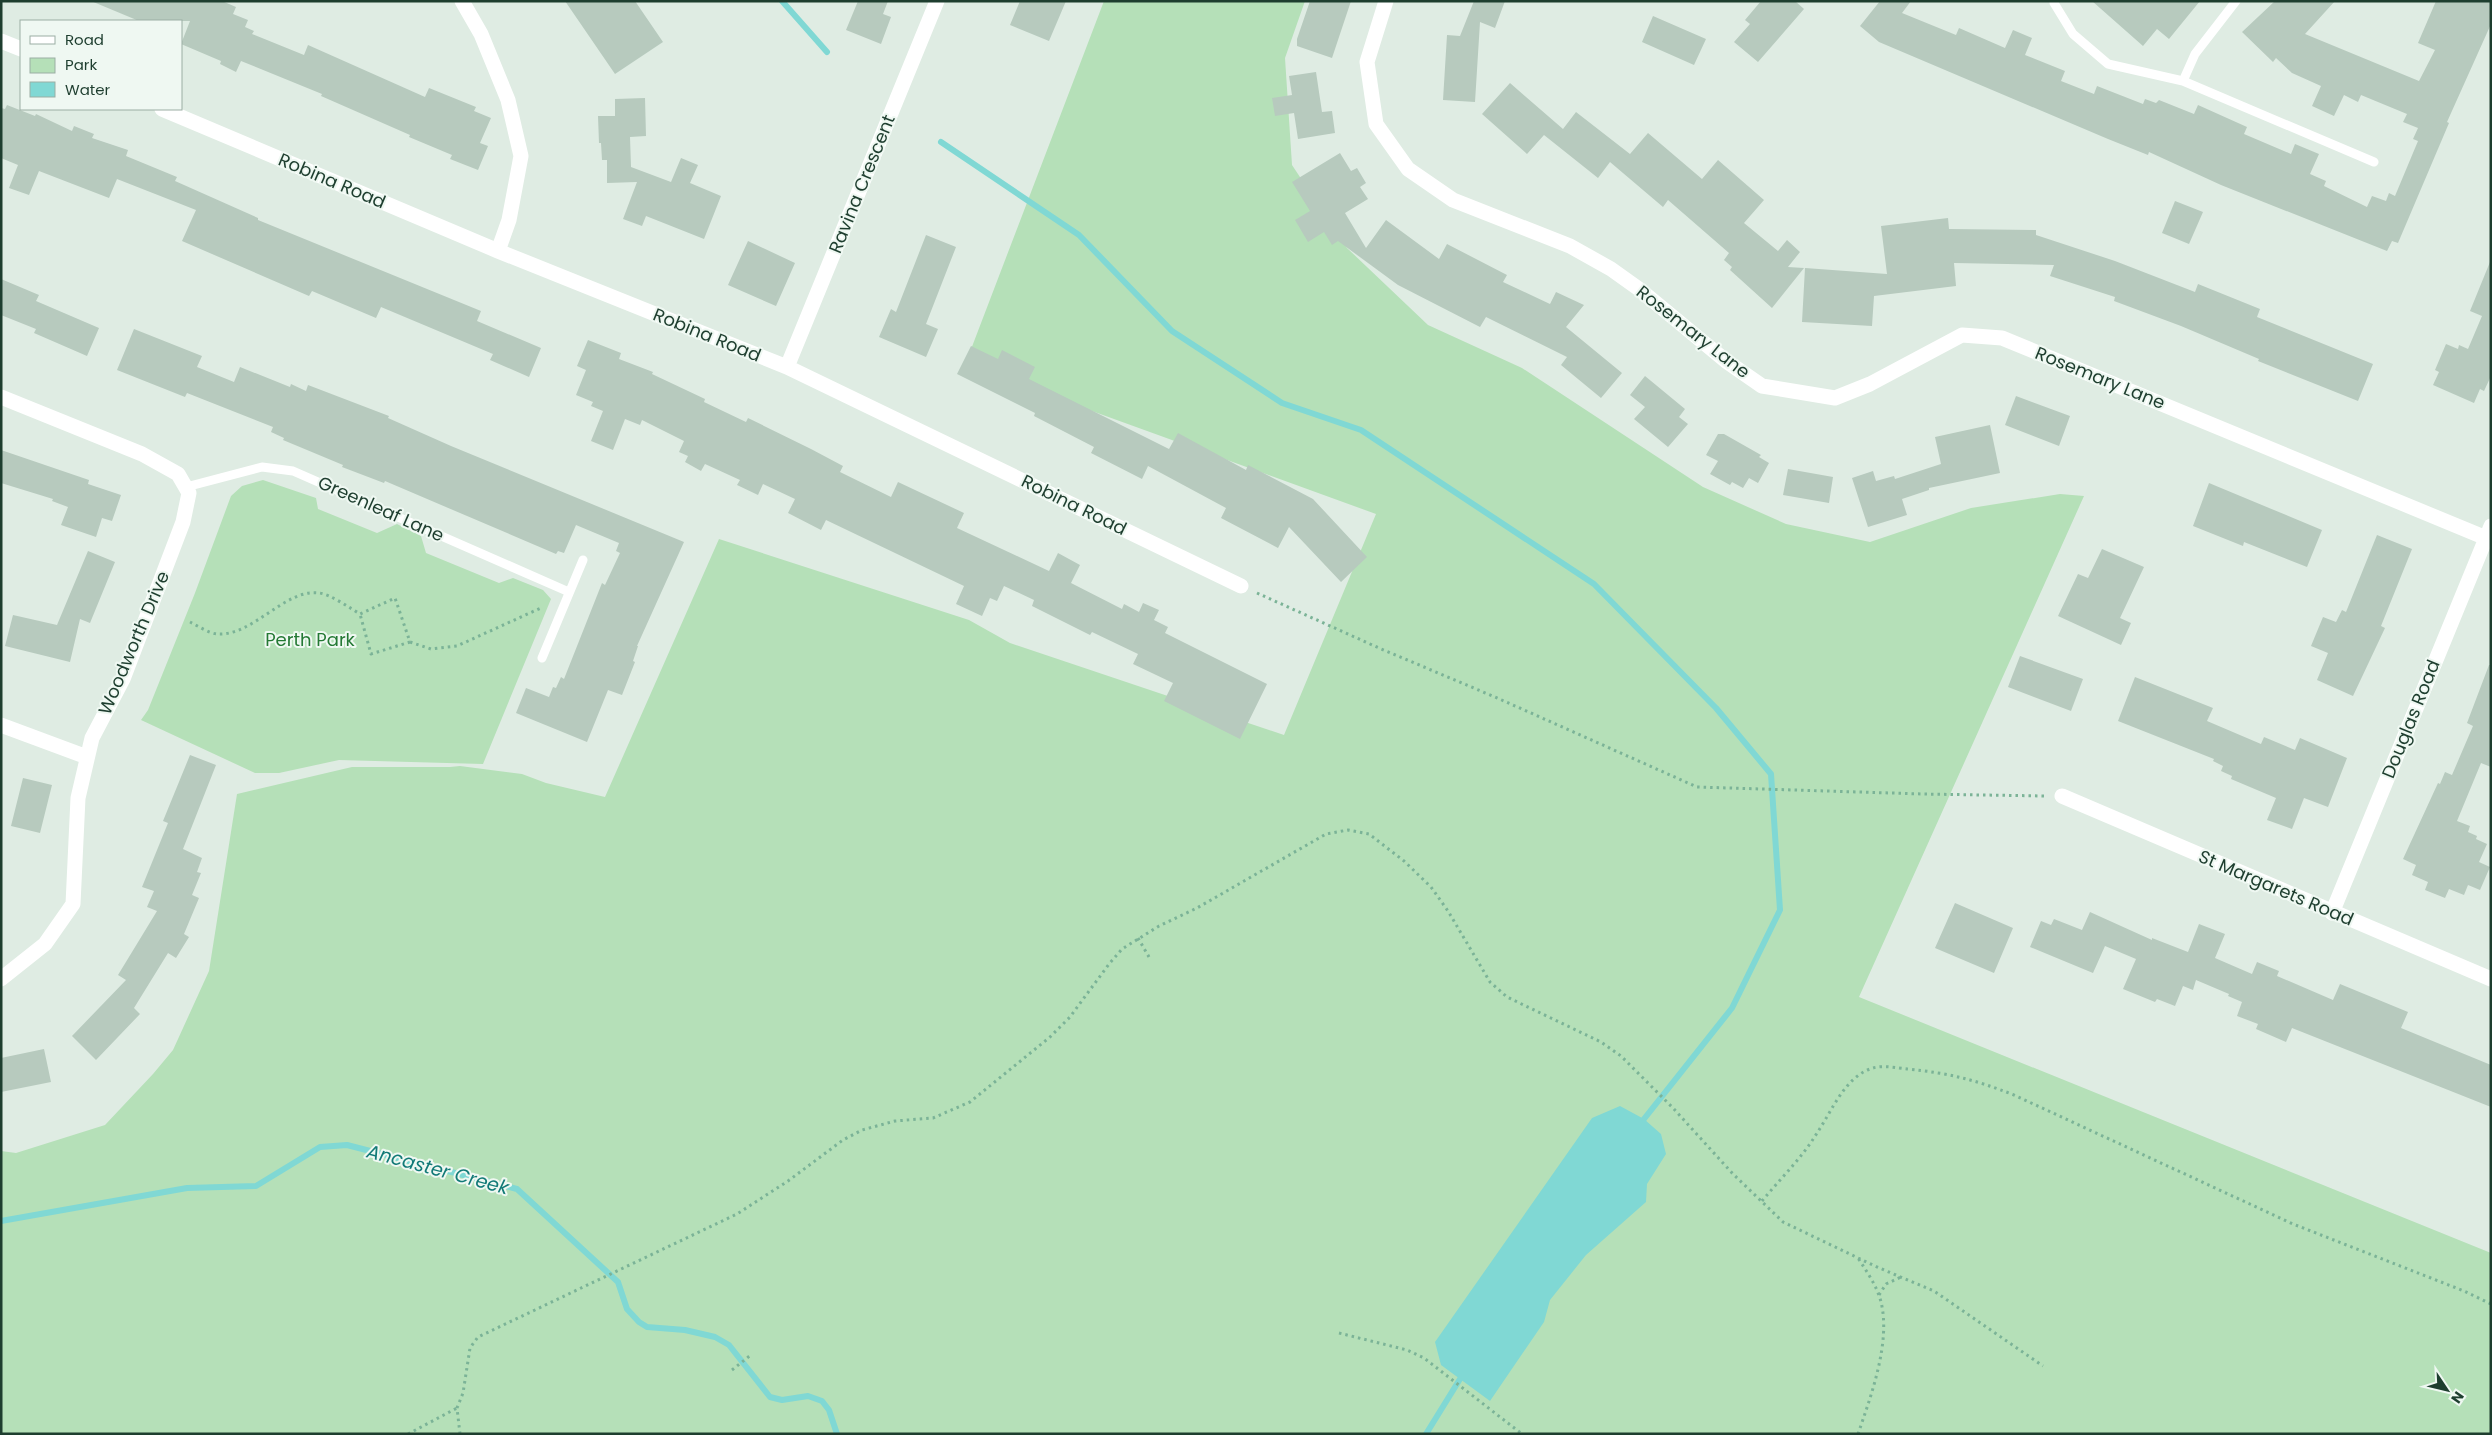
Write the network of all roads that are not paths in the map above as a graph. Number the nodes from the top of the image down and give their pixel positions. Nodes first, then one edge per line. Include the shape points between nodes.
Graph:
1 (462, 1) edge
2 (937, 1) edge
3 (1386, 1) edge
4 (2236, 1) edge
5 (2054, 2) dead end
6 (1, 41) edge
7 (20, 49) edge
8 (2183, 81) junction
9 (164, 110) edge
10 (2374, 162) dead end
11 (498, 251) junction
12 (787, 367) junction
13 (1, 397) edge
14 (186, 487) junction
15 (2489, 535) edge
16 (583, 560) dead end
17 (1241, 586) road end
18 (570, 592) junction
19 (542, 658) dead end
20 (1, 725) edge
21 (88, 757) junction
22 (2062, 796) road end
23 (2332, 913) junction
24 (1, 979) edge
25 (2491, 979) edge

1 - 11 street via 481,34 508,100 521,156 509,220
2 - 12 street, Ravina Crescent
3 - 15 street, Rosemary Lane via 1367,62 1376,124 1408,169 1453,200 1570,246 1611,269 1762,386 1835,398 1870,384 1962,335 2002,338
4 - 8 lane via 2195,54
5 - 8 lane via 2073,34 2108,64
6 - 7 street
8 - 10 lane
9 - 11 street, Robina Road
11 - 12 street, Robina Road
12 - 17 street, Robina Road
13 - 14 street via 142,454 178,474
14 - 18 lane, Greenleaf Lane via 262,467 293,471
14 - 21 street, Woodworth Drive via 189,493 183,522 123,679 92,738
15 - 23 street, Douglas Road
16 - 18 lane
18 - 19 lane
20 - 21 street
21 - 24 street, Woodworth Drive via 78,798 72,904 45,944
22 - 23 street, St Margarets Road
23 - 25 street, St Margarets Road

